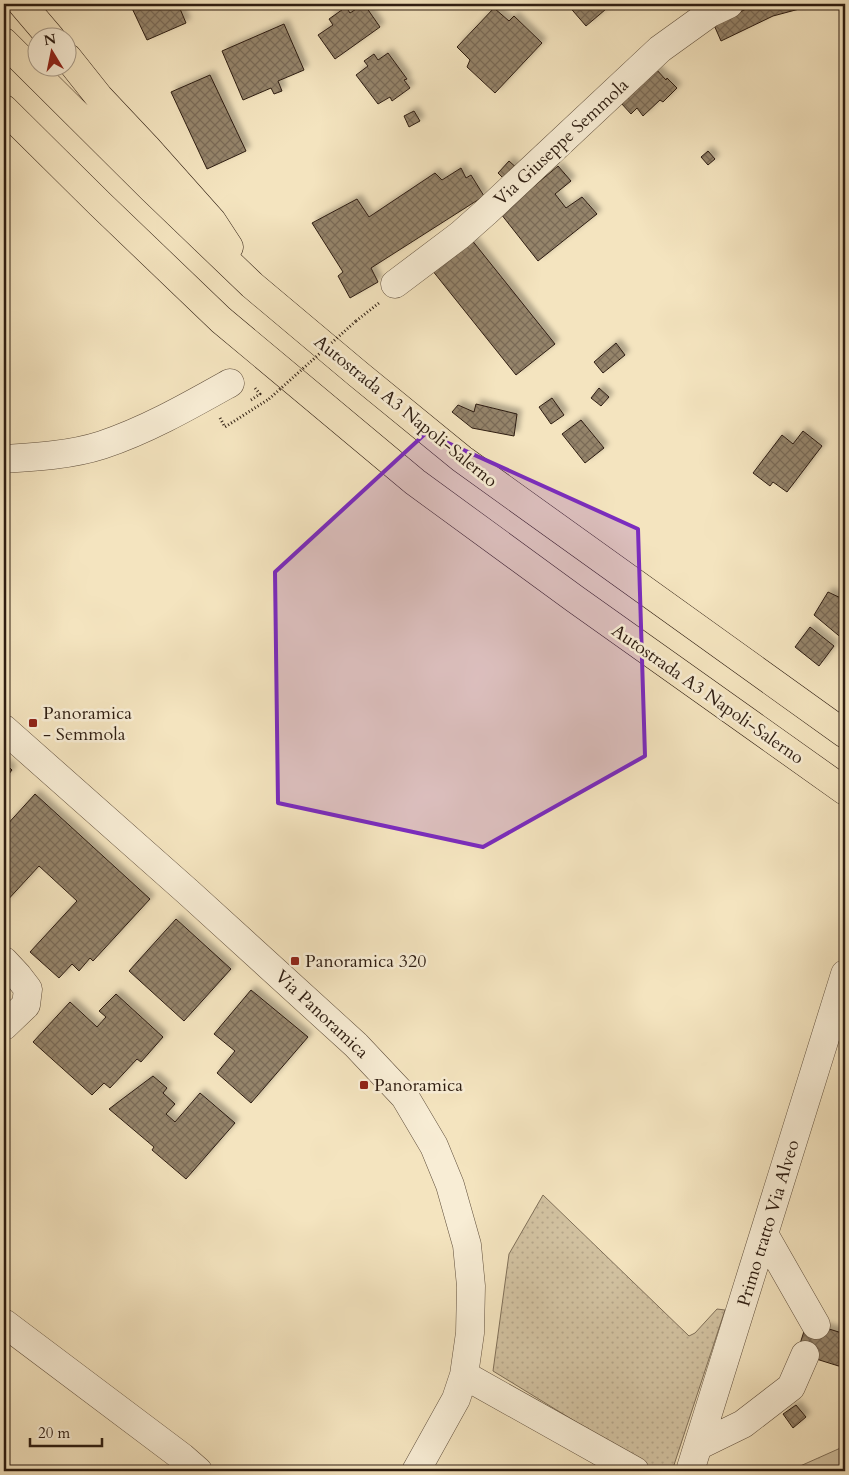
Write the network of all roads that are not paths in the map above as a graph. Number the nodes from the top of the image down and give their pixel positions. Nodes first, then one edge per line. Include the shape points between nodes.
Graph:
1 (22, 4) edge
2 (729, 4) edge
3 (42, 28) edge
4 (4, 42) edge
5 (78, 71) edge
6 (4, 109) edge
7 (396, 284) dead end
8 (252, 285) junction
9 (230, 383) dead end
10 (4, 459) edge
11 (4, 729) edge
12 (845, 734) edge
13 (845, 791) edge
14 (4, 961) edge
15 (845, 974) edge
16 (4, 1026) edge
17 (764, 1234) junction
18 (4, 1323) edge
19 (816, 1326) dead end
20 (805, 1355) dead end
21 (464, 1375) junction
22 (694, 1459) edge
23 (198, 1471) edge
24 (416, 1471) edge
25 (635, 1471) edge

1 - 3 highway
2 - 7 street, Via Giuseppe Semmola via 710,13 660,49 486,212
4 - 8 highway, Autostrada A3 Napoli-Salerno
5 - 8 highway via 212,221
6 - 13 highway, Autostrada A3 Napoli-Salerno via 222,320 415,482
8 - 12 highway, Autostrada A3 Napoli-Salerno via 462,459
9 - 10 street via 132,434 101,445 62,454
11 - 21 street, Via Panoramica via 356,1044 405,1097 434,1146 450,1185 467,1245 471,1286 470,1333
14 - 16 street via 28,989 26,1005
15 - 17 street, Primo tratto Via Alveo
17 - 19 street
17 - 22 street, Primo tratto Via Alveo
18 - 23 street
20 - 22 street via 791,1387
21 - 24 street, Via Panoramica via 456,1399
21 - 25 street

